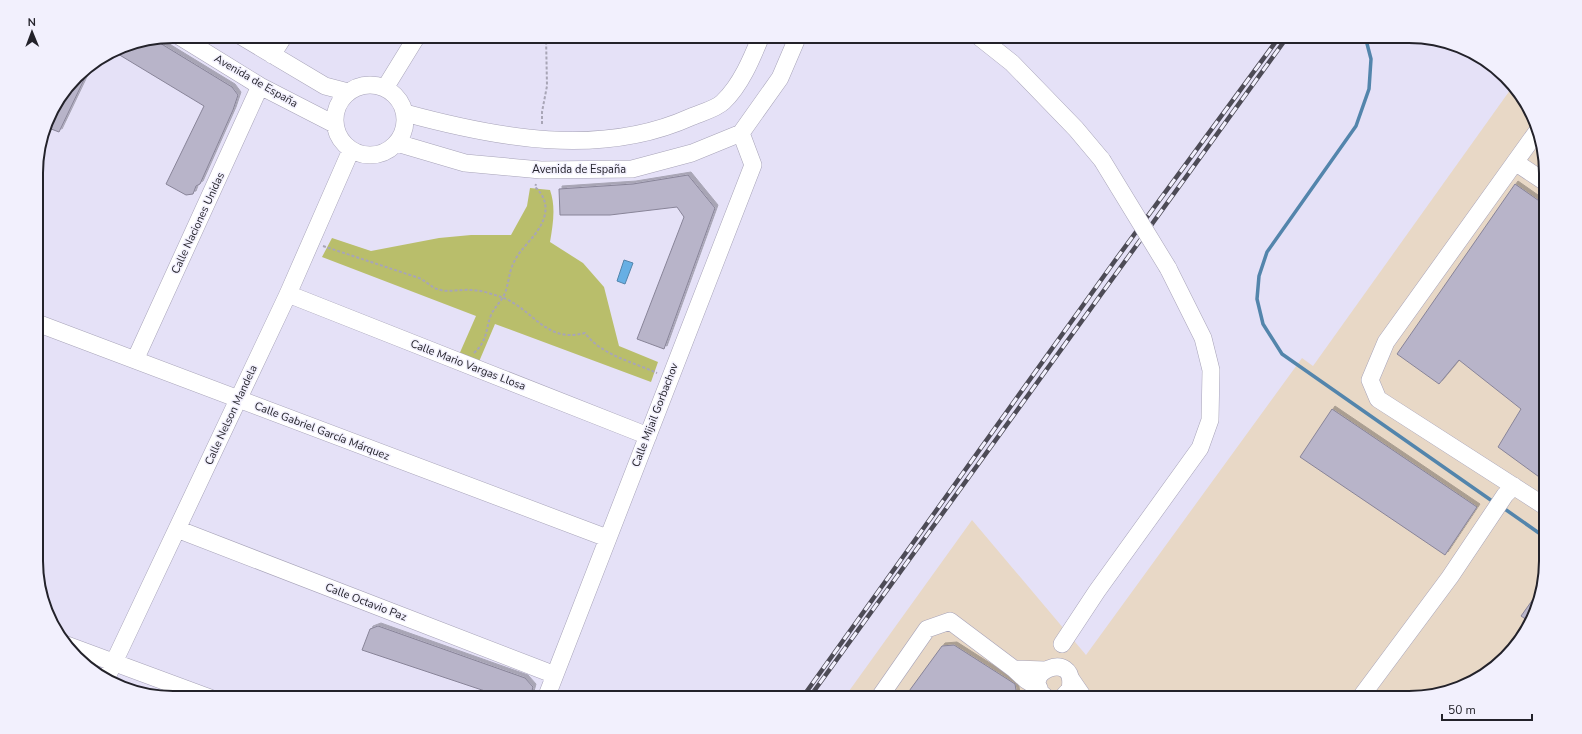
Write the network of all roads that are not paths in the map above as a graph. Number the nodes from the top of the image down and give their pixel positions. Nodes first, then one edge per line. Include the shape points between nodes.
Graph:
1 (190, 43) edge
2 (252, 43) edge
3 (280, 43) edge
4 (413, 43) edge
5 (758, 43) edge
6 (795, 43) edge
7 (987, 43) edge
8 (272, 55) junction
9 (260, 86) junction
10 (385, 88) junction
11 (348, 92) junction
12 (405, 113) junction
13 (334, 124) junction
14 (741, 133) junction
15 (1534, 136) edge
16 (397, 143) junction
17 (351, 150) junction
18 (1515, 162) junction
19 (1539, 178) edge
20 (288, 294) junction
21 (43, 325) edge
22 (135, 360) junction
23 (239, 399) junction
24 (648, 436) junction
25 (1506, 497) junction
26 (1539, 505) edge
27 (177, 529) junction
28 (608, 538) junction
29 (1062, 644) junction
30 (83, 655) edge
31 (1014, 669) junction
32 (1046, 669) junction
33 (110, 670) edge
34 (1068, 674) junction
35 (555, 675) junction
36 (185, 691) edge
37 (549, 691) edge
38 (884, 691) edge
39 (1038, 691) edge
40 (1040, 691) edge
41 (1068, 691) edge
42 (1079, 691) edge
43 (1365, 691) edge

1 - 9 street, Avenida de España
2 - 8 street
3 - 8 street
4 - 10 street
5 - 12 street via 738,83 723,103 668,127 600,140 541,140 451,126
6 - 14 street via 780,78
7 - 29 street, bridge via 1012,63 1076,128 1102,160 1168,268 1203,338 1211,370 1210,420 1200,448 1105,579
8 - 11 street via 325,86
9 - 13 street, Avenida de España
9 - 22 street, Calle Naciones Unidas
10 - 11 street via 366,84
10 - 12 street via 401,102
11 - 13 street via 335,112
12 - 16 street via 405,124
13 - 17 street via 337,134
14 - 16 street, Avenida de España via 692,153 632,169 541,170 465,163
14 - 24 street, Calle Mijail Gorbachov via 754,164
15 - 18 street
16 - 17 street via 389,150 370,155
17 - 20 street, Calle Nelson Mandela
18 - 19 street
18 - 25 street via 1386,342 1370,380 1378,399
20 - 23 street, Calle Nelson Mandela
20 - 24 street, Calle Mario Vargas Llosa
21 - 22 street, Calle Gabriel García Márquez
22 - 23 street, Calle Gabriel García Márquez
23 - 27 street, Calle Nelson Mandela
23 - 28 street, Calle Gabriel García Márquez
24 - 28 street, Calle Mijail Gorbachov
25 - 26 street
25 - 43 street
27 - 33 street, Calle Nelson Mandela
27 - 35 street, Calle Octavio Paz
28 - 35 street, Calle Mijail Gorbachov
29 - 32 street via 1056,649
29 - 34 street
30 - 33 street
31 - 32 street
31 - 38 street via 950,621 927,629
31 - 39 street
32 - 34 street via 1055,667
32 - 40 street via 1038,679
33 - 36 street
34 - 41 street
34 - 42 street
35 - 37 street, Calle Mijail Gorbachov

